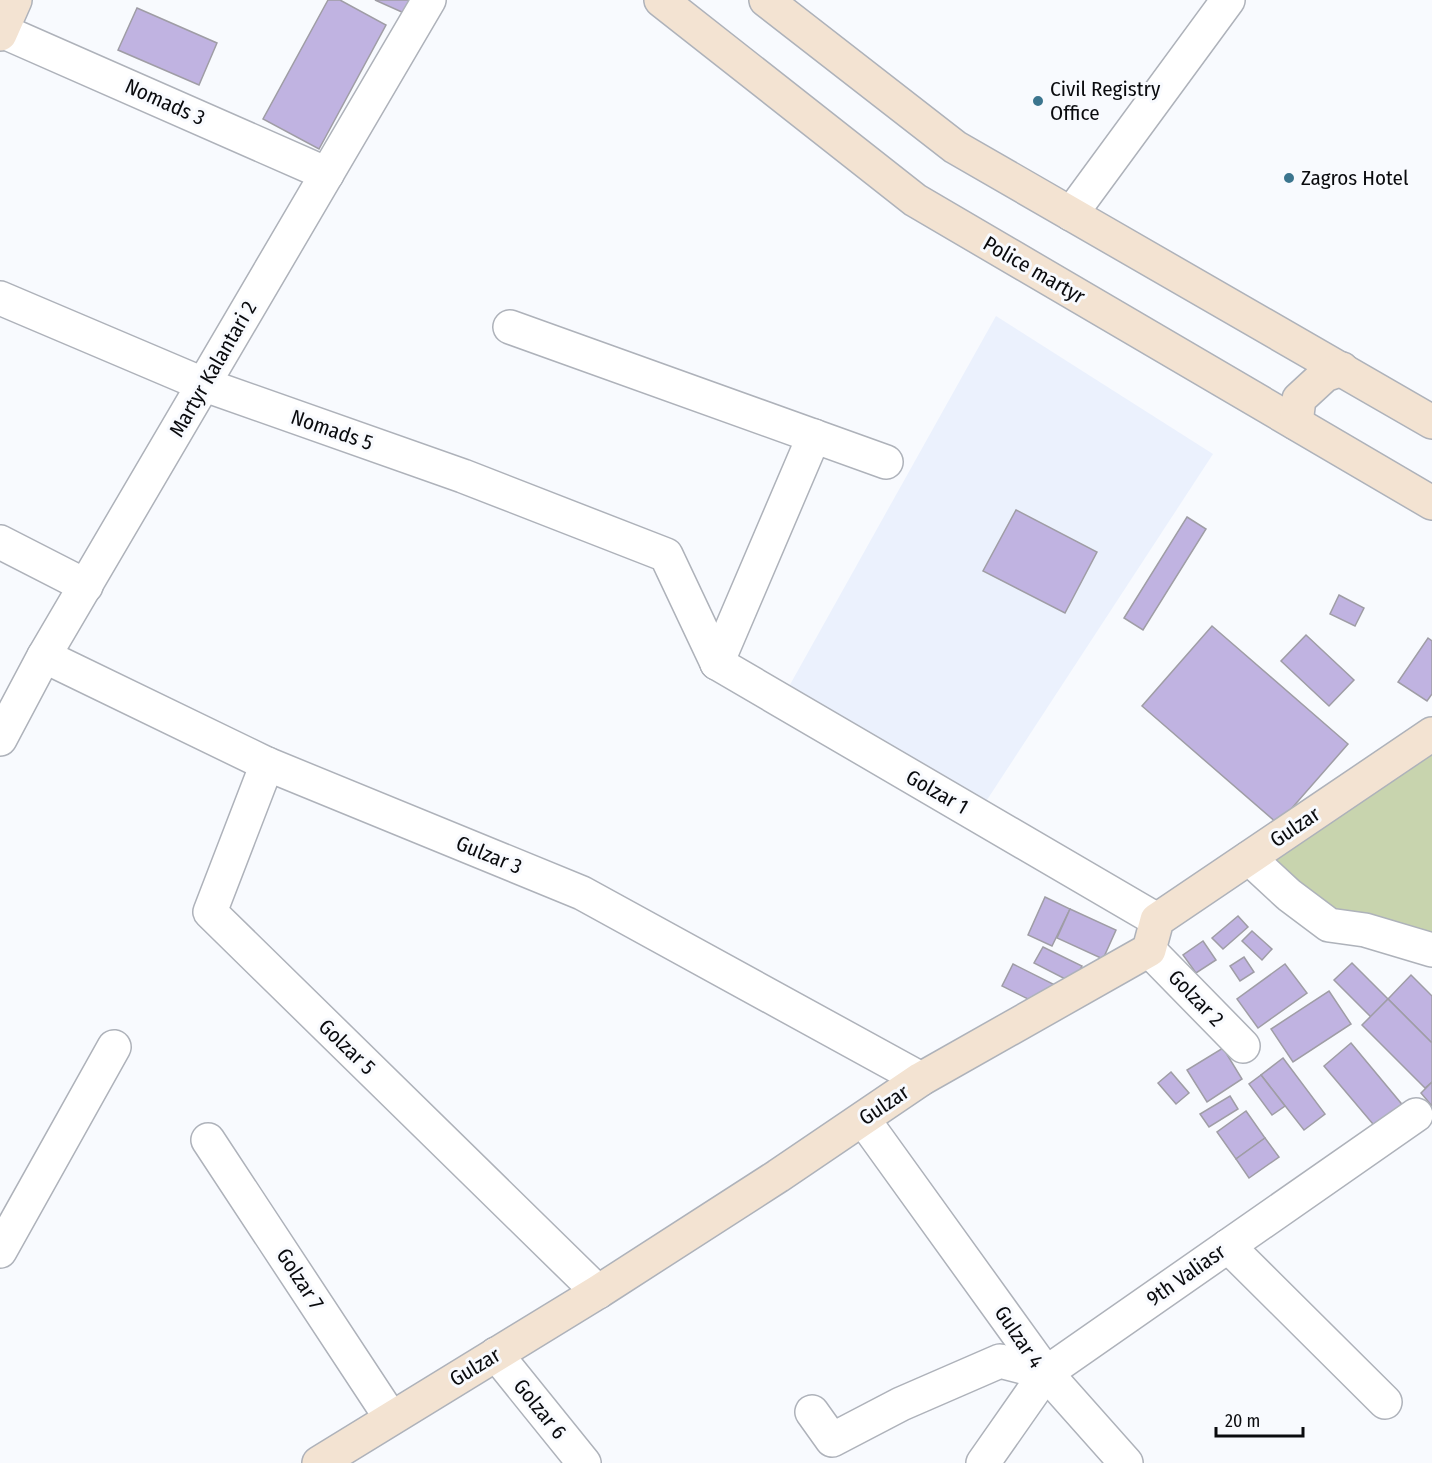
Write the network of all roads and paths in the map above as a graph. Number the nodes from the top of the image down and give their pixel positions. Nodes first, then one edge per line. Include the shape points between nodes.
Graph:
1 (15, 0) edge
2 (429, 0) edge
3 (661, 0) edge
4 (766, 0) edge
5 (1228, 0) edge
6 (1, 32) edge
7 (327, 174) junction
8 (1071, 214) junction
9 (0, 298) edge
10 (510, 327) dead end
11 (1342, 369) junction
12 (205, 385) junction
13 (1432, 422) edge
14 (1296, 423) junction
15 (813, 436) junction
16 (886, 462) dead end
17 (1432, 502) edge
18 (0, 542) edge
19 (86, 585) junction
20 (44, 656) junction
21 (717, 663) junction
22 (1432, 734) edge
23 (0, 739) edge
24 (267, 764) junction
25 (1249, 858) junction
26 (1153, 935) junction
27 (1432, 950) edge
28 (1243, 1046) dead end
29 (114, 1047) dead end
30 (921, 1080) junction
31 (1416, 1114) dead end
32 (863, 1119) junction
33 (208, 1140) dead end
34 (1228, 1246) junction
35 (0, 1251) edge
36 (598, 1292) junction
37 (496, 1354) junction
38 (1046, 1373) junction
39 (1385, 1402) dead end
40 (812, 1412) dead end
41 (391, 1418) junction
42 (319, 1463) edge
43 (584, 1463) edge
44 (983, 1463) edge
45 (1126, 1463) edge

1 - 6 main road
2 - 7 street, Martyr Kalantari 2
3 - 14 main road, Police martyr via 915,201
4 - 8 main road via 955,147
5 - 8 street
6 - 7 street, Nomads 3
7 - 12 street, Martyr Kalantari 2
8 - 11 main road
9 - 12 street, Nomads 5
10 - 15 street
11 - 13 main road
11 - 14 main road via 1325,375 1299,399
12 - 19 street, Martyr Kalantari 2
12 - 21 street, Nomads 5 via 463,476 666,555
14 - 17 main road, Police martyr
15 - 16 street
15 - 21 street
18 - 19 street
19 - 20 street, Martyr Kalantari 2
20 - 23 street, Martyr Kalantari 2
20 - 24 street, Gulzar 3
21 - 26 street, Golzar 1
22 - 25 main road, Gulzar
24 - 30 street, Gulzar 3 via 582,893
24 - 36 street, Golzar 5 via 210,912
25 - 26 main road, Gulzar
25 - 27 street via 1288,895 1329,925 1365,930
26 - 28 street, Golzar 2
26 - 30 main road, Gulzar
29 - 35 street
30 - 32 main road, Gulzar
31 - 34 street, 9th Valiasr
32 - 36 main road, Gulzar
32 - 38 street, Gulzar 4
33 - 41 street, Golzar 7
34 - 38 street, 9th Valiasr
34 - 39 street
36 - 37 main road, Gulzar
37 - 41 main road, Gulzar
37 - 43 street, Golzar 6
38 - 40 street, Gulzar 4 via 1000,1361 901,1404 832,1440
38 - 44 street, 9th Valiasr
38 - 45 street
41 - 42 main road, Gulzar

